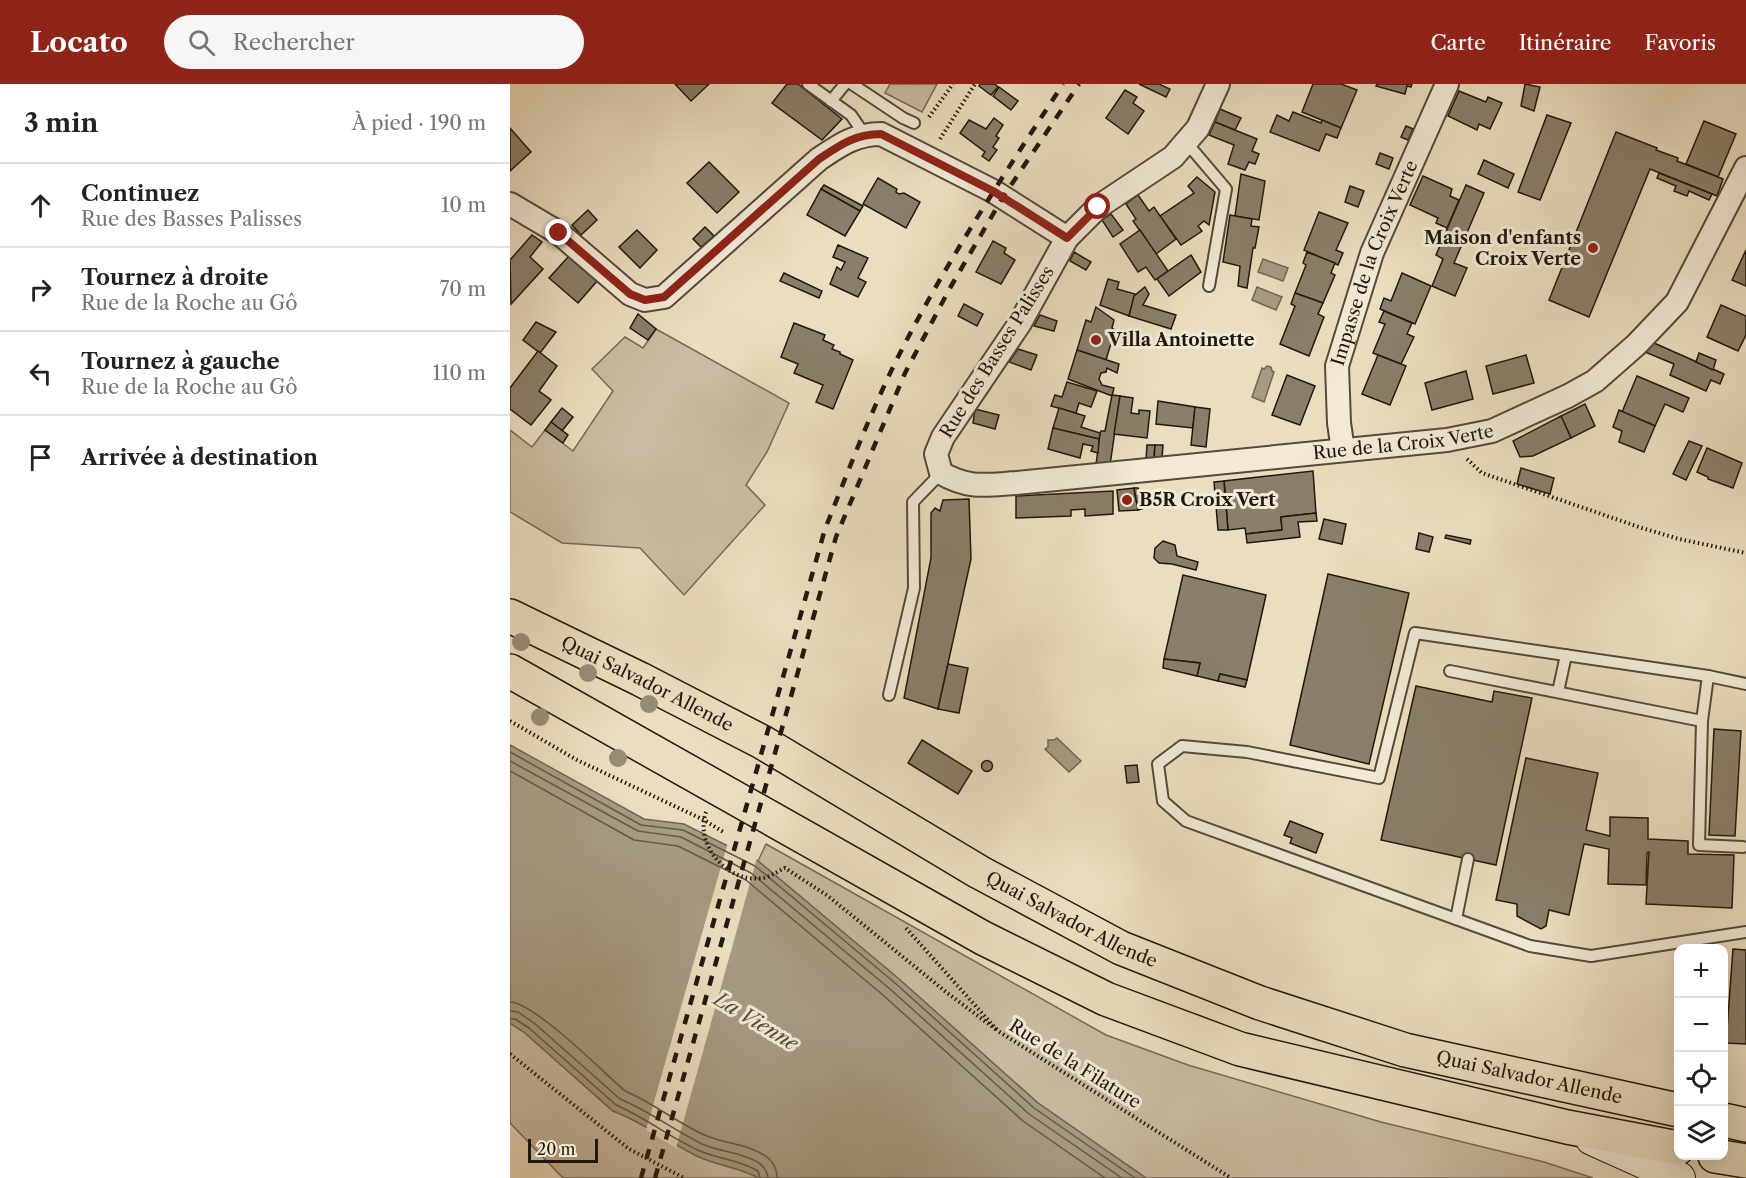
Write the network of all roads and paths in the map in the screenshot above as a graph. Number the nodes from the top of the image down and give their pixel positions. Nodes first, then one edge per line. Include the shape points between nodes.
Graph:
1 (808, 84) edge
2 (845, 84) edge
3 (852, 84) edge
4 (953, 84) edge
5 (975, 84) edge
6 (1218, 84) edge
7 (1447, 84) edge
8 (831, 101) junction
9 (914, 123) joint
10 (864, 134) junction
11 (1186, 142) junction
12 (929, 159) junction
13 (1746, 168) edge
14 (510, 204) edge
15 (1067, 238) junction
16 (1209, 286) dead end
17 (1447, 440) junction
18 (1343, 450) junction
19 (941, 473) junction
20 (1746, 553) edge
21 (510, 616) edge
22 (1566, 655) junction
23 (1450, 670) dead end
24 (510, 671) edge
25 (1708, 676) junction
26 (1746, 684) edge
27 (1558, 692) junction
28 (889, 695) dead end
29 (510, 721) edge
30 (1702, 721) junction
31 (704, 820) junction
32 (725, 833) dead end
33 (1743, 847) dead end
34 (1468, 859) dead end
35 (1456, 919) junction
36 (900, 921) dead end
37 (1746, 932) edge
38 (998, 1031) junction
39 (510, 1054) edge
40 (1674, 1109) edge
41 (1728, 1121) edge
42 (1746, 1125) edge
43 (1567, 1127) junction
44 (1674, 1147) edge
45 (1728, 1158) edge
46 (1746, 1161) edge
47 (684, 1178) edge
48 (1231, 1178) edge
49 (1679, 1178) edge

1 - 8 lane
2 - 8 lane
3 - 9 lane
4 - 9 path via 932,115
5 - 12 path
6 - 11 street, Rue des Basses Palisses via 1198,128
7 - 18 street, Impasse de la Croix Verte via 1372,253 1337,366
8 - 10 lane via 851,115
10 - 12 street via 881,134
10 - 14 street via 819,159 664,297 645,300 630,294 559,233
11 - 15 street, Rue des Basses Palisses via 1173,157 1098,207
11 - 16 lane via 1226,189
12 - 15 street via 993,191
13 - 17 street, Rue de la Croix Verte via 1677,302 1636,345 1595,381 1568,396 1492,431
15 - 19 street, Rue des Basses Palisses via 1020,322 943,437 936,454
17 - 18 street, Rue de la Croix Verte
17 - 20 path via 1482,473 1642,528
18 - 19 street, Rue de la Croix Verte via 996,485 957,482
19 - 28 lane via 913,502 914,588
21 - 40 main road, Quai Salvador Allende via 762,742 979,872 1121,948 1260,1003 1405,1050
22 - 25 lane
22 - 27 lane
22 - 35 lane via 1415,633 1378,778 1248,752 1182,746 1158,764 1163,801 1186,822
23 - 27 lane via 1506,688
24 - 43 main road, Quai Salvador Allende via 983,938 1106,999 1240,1049
25 - 26 lane
25 - 30 lane
27 - 30 lane
29 - 31 path via 577,760
30 - 33 lane via 1700,845
31 - 32 path
31 - 38 path via 704,838 711,854 733,873 763,878 785,868 828,896
34 - 35 lane
35 - 37 lane via 1530,945 1592,956
36 - 38 path, Rue de la Filature
38 - 48 path, Rue de la Filature
39 - 47 path via 629,1149
41 - 42 main road
43 - 44 main road, Quai Salvador Allende
43 - 49 main road
45 - 46 main road

